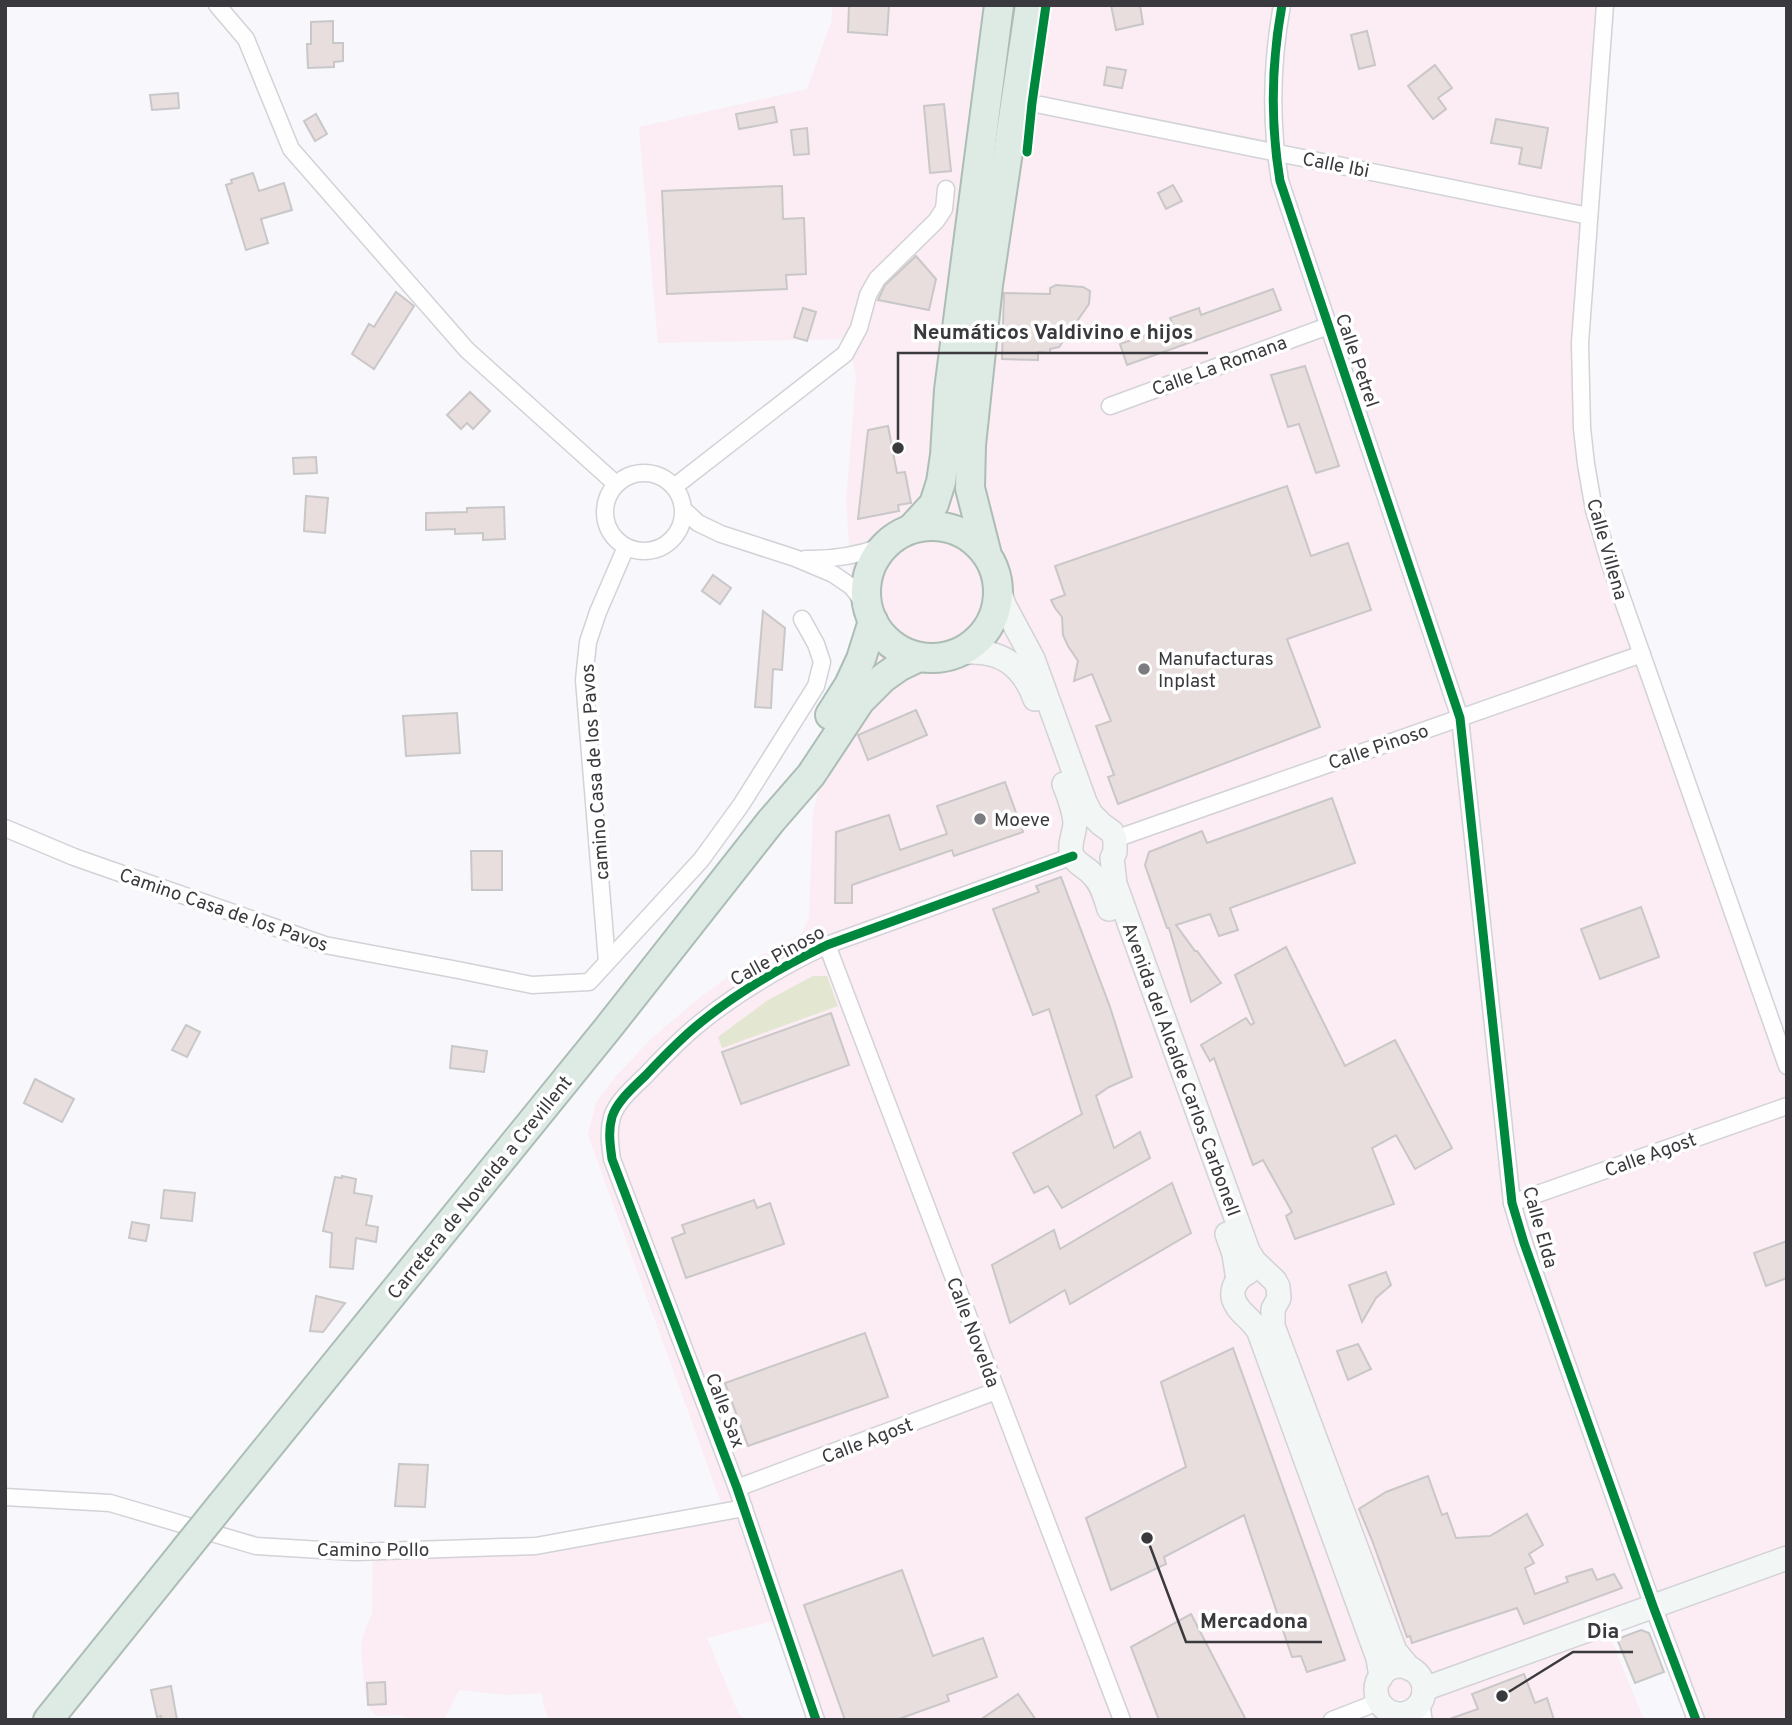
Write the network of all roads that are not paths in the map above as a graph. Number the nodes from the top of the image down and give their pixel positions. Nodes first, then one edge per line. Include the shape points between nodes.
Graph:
1 (217, 5) edge
2 (999, 5) edge
3 (1030, 5) edge
4 (1282, 5) edge
5 (1605, 5) edge
6 (1041, 105) dead end
7 (1275, 152) junction
8 (946, 189) dead end
9 (1589, 216) junction
10 (1328, 326) junction
11 (1110, 405) dead end
12 (616, 484) junction
13 (674, 487) junction
14 (684, 510) junction
15 (911, 529) junction
16 (721, 534) junction
17 (676, 536) junction
18 (626, 547) junction
19 (881, 547) junction
20 (986, 551) junction
21 (795, 558) junction
22 (999, 589) junction
23 (870, 614) junction
24 (802, 619) dead end
25 (959, 653) junction
26 (1642, 654) junction
27 (919, 657) junction
28 (1460, 718) junction
29 (771, 821) junction
30 (5, 828) edge
31 (1074, 833) junction
32 (1109, 840) junction
33 (1079, 862) junction
34 (827, 944) junction
35 (607, 962) junction
36 (1787, 1066) edge
37 (1787, 1105) edge
38 (613, 1114) joint
39 (1513, 1203) junction
40 (1265, 1273) junction
41 (1238, 1280) junction
42 (1273, 1309) junction
43 (1245, 1314) junction
44 (996, 1391) junction
45 (737, 1488) junction
46 (5, 1497) edge
47 (744, 1508) junction
48 (1787, 1558) edge
49 (1653, 1606) junction
50 (1410, 1669) junction
51 (1387, 1704) edge
52 (1421, 1705) edge
53 (48, 1720) edge
54 (816, 1720) edge
55 (1122, 1720) edge
56 (1332, 1720) edge
57 (1356, 1720) edge
58 (1696, 1720) edge

1 - 12 street via 246,39 291,149 467,349
2 - 15 highway via 941,482 934,504
3 - 20 highway via 988,285 971,445 970,488
4 - 7 street, Calle Petrel via 1273,69
5 - 9 street, Calle Villena
6 - 7 street, Calle Ibi
7 - 9 street, Calle Ibi
7 - 10 street, Calle Petrel via 1280,181
8 - 13 street via 944,209 936,221 877,279 845,354
9 - 26 street, Calle Villena via 1580,343 1582,428 1594,510
10 - 11 street, Calle La Romana
10 - 28 street, Calle Petrel
12 - 13 street via 639,473 664,478
12 - 18 street via 604,511 614,538
13 - 14 street
14 - 16 street
14 - 17 street
15 - 19 highway
15 - 20 highway via 930,526 960,532
16 - 17 street
16 - 21 street
17 - 18 street via 653,551
18 - 35 street, camino Casa de los Pavos via 588,642 584,680
19 - 21 street via 855,556
19 - 23 highway via 866,584
20 - 22 highway
21 - 23 street via 852,587
22 - 25 highway via 989,627
22 - 32 main road, Avenida del Alcalde Carlos Carbonell via 1032,659 1085,802
23 - 27 highway via 884,638
23 - 29 highway via 861,659 849,685
24 - 35 street, Camino Casa de los Pavos via 822,662 816,686 701,860
25 - 27 highway
25 - 31 main road via 995,654 1024,676 1073,808
26 - 28 street, Calle Pinoso
26 - 36 street, Calle Villena
27 - 29 highway via 883,678 860,701 811,775
28 - 32 street, Calle Pinoso
28 - 39 street, Calle Elda
29 - 53 highway, Carretera de Novelda a Crevillent, bridge
30 - 35 street, Camino Casa de los Pavos via 74,857 325,945 531,985 589,982
31 - 32 main road via 1086,824
31 - 33 main road via 1070,846
32 - 33 main road via 1106,865 1100,868
32 - 40 main road, Avenida del Alcalde Carlos Carbonell via 1115,884 1248,1251
33 - 34 street, Calle Pinoso
33 - 41 main road, Avenida del Alcalde Carlos Carbonell via 1101,887 1234,1254
34 - 38 street, Calle Pinoso via 700,1023 629,1092
34 - 44 street, Calle Novelda
37 - 39 street, Calle Agost
38 - 45 street, Calle Sax via 608,1135 612,1159
39 - 49 street, Calle Elda
40 - 41 main road via 1250,1272
40 - 42 main road, Avenida del Alcalde Carlos Carbonell via 1278,1287
41 - 43 main road, Avenida del Alcalde Carlos Carbonell via 1233,1298
42 - 43 main road via 1261,1316
42 - 50 main road, Avenida del Alcalde Carlos Carbonell via 1273,1326 1390,1639
43 - 51 main road, Avenida del Alcalde Carlos Carbonell via 1259,1332 1378,1658
44 - 45 street, Calle Agost
44 - 55 street, Calle Novelda
45 - 47 street, Calle Sax
46 - 47 street, Camino Pollo via 110,1503 256,1546 354,1552 536,1546
47 - 54 street, Calle Sax
48 - 49 main road
49 - 52 main road
49 - 58 street, Calle Elda
50 - 51 main road via 1392,1668
50 - 52 main road via 1418,1675
51 - 52 main road via 1398,1714
51 - 56 street
51 - 57 street

